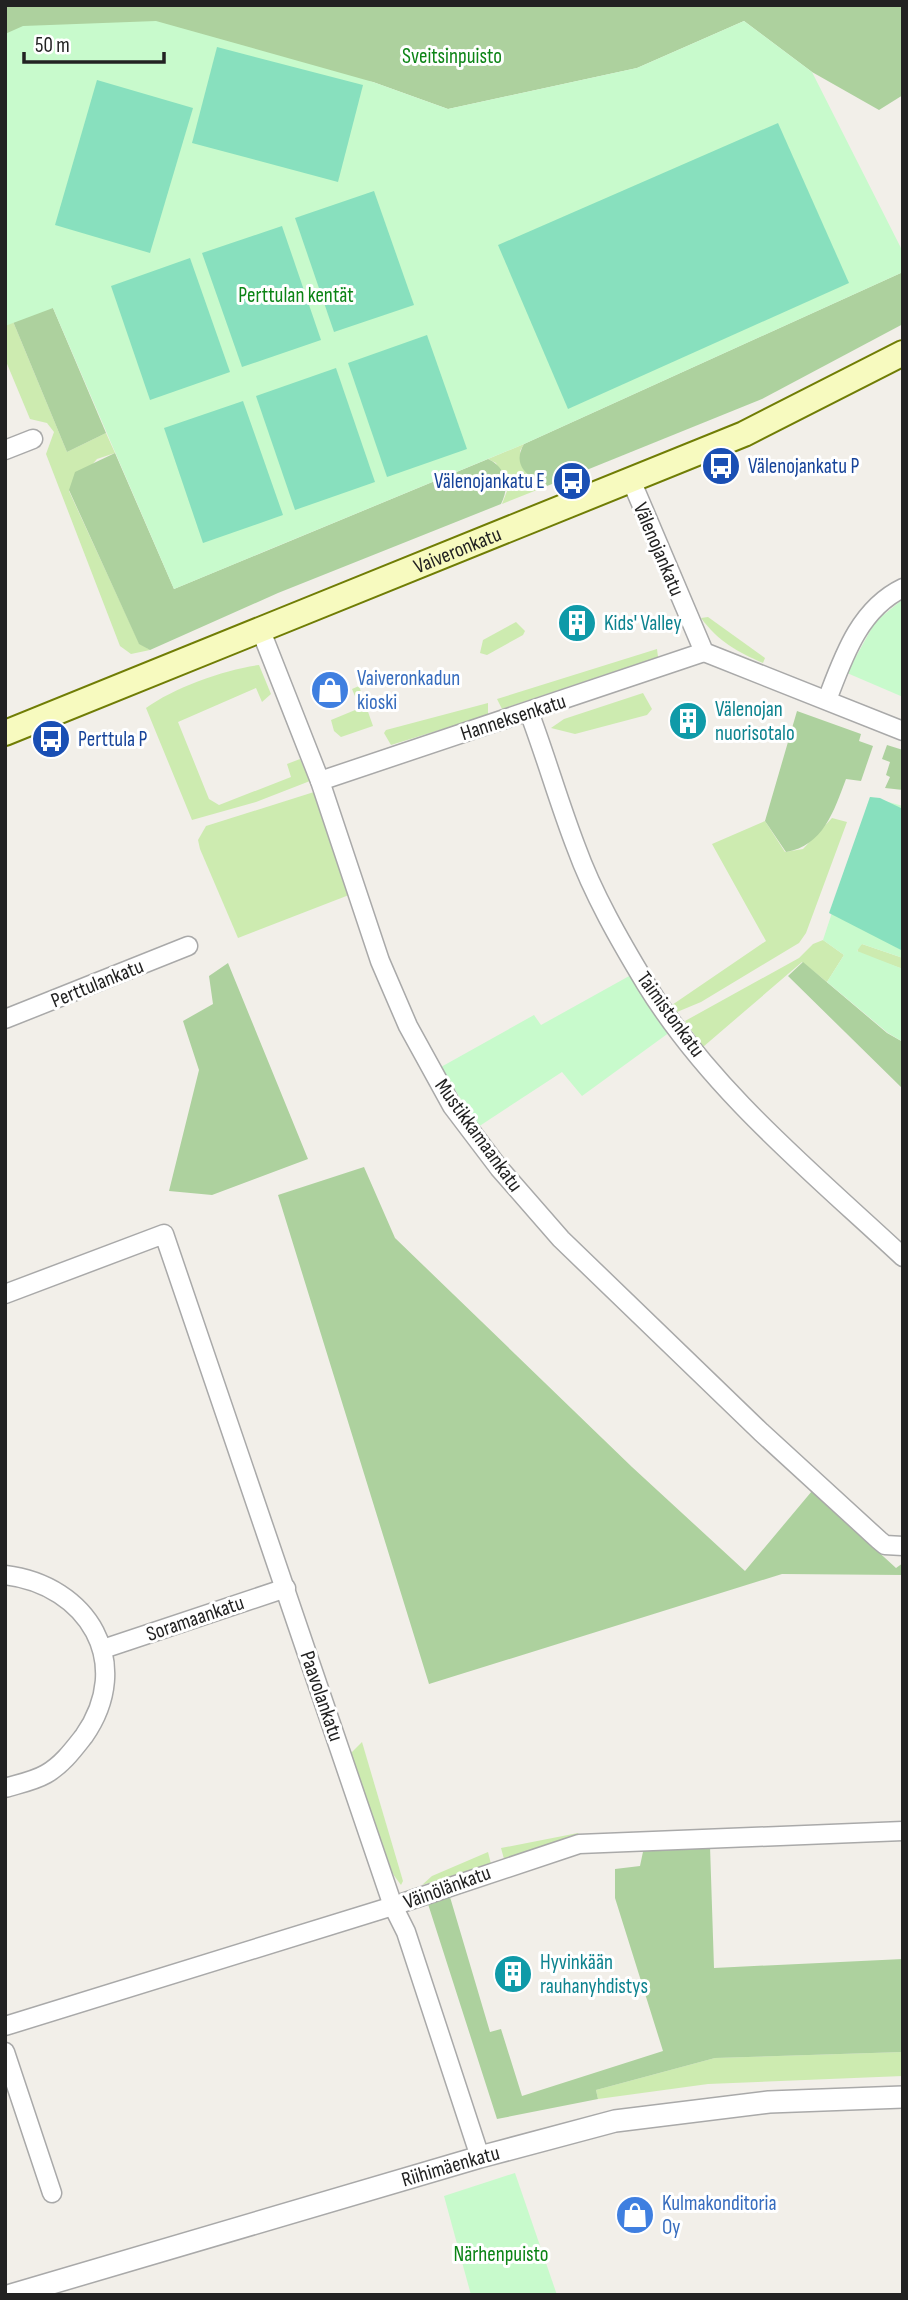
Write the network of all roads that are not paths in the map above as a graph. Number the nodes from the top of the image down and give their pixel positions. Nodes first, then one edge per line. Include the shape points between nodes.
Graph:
1 (903, 353) edge
2 (33, 439) dead end
3 (5, 450) edge
4 (631, 480) junction
5 (903, 588) edge
6 (261, 631) junction
7 (704, 652) junction
8 (827, 700) junction
9 (529, 712) junction
10 (903, 731) edge
11 (5, 733) edge
12 (320, 781) junction
13 (188, 946) dead end
14 (5, 1020) edge
15 (903, 1257) edge
16 (5, 1294) edge
17 (903, 1546) edge
18 (5, 1575) edge
19 (286, 1588) junction
20 (103, 1649) junction
21 (5, 1788) edge
22 (903, 1831) edge
23 (393, 1906) junction
24 (5, 2026) edge
25 (5, 2052) edge
26 (903, 2097) edge
27 (480, 2157) junction
28 (52, 2193) dead end
29 (11, 2295) edge

1 - 4 main road, Vaiveronkatu via 780,418
2 - 3 street
4 - 6 main road, Vaiveronkatu
4 - 7 street, Välenojankatu
5 - 8 street via 879,603 865,620
6 - 11 main road, Vaiveronkatu
6 - 12 street, Mustikkamaankatu
7 - 8 street
7 - 9 street, Hanneksenkatu
8 - 10 street
9 - 12 street, Hanneksenkatu
9 - 15 street, Taimistonkatu via 576,849 647,985 723,1082
12 - 17 street, Mustikkamaankatu via 380,961 408,1026 452,1106 499,1168 561,1239 761,1432 885,1545
13 - 14 street, Perttulankatu
16 - 19 street, Paavolankatu via 164,1234
18 - 20 street via 55,1588 73,1603
19 - 20 street, Soramaankatu
19 - 23 street, Paavolankatu
20 - 21 street via 105,1680 99,1709 77,1745 45,1775
22 - 23 street, Väinölänkatu via 579,1844
23 - 24 street, Väinölänkatu
23 - 27 street, Paavolankatu via 406,1932
25 - 28 street
26 - 27 street, Riihimäenkatu via 769,2102 643,2116
27 - 29 street, Riihimäenkatu

